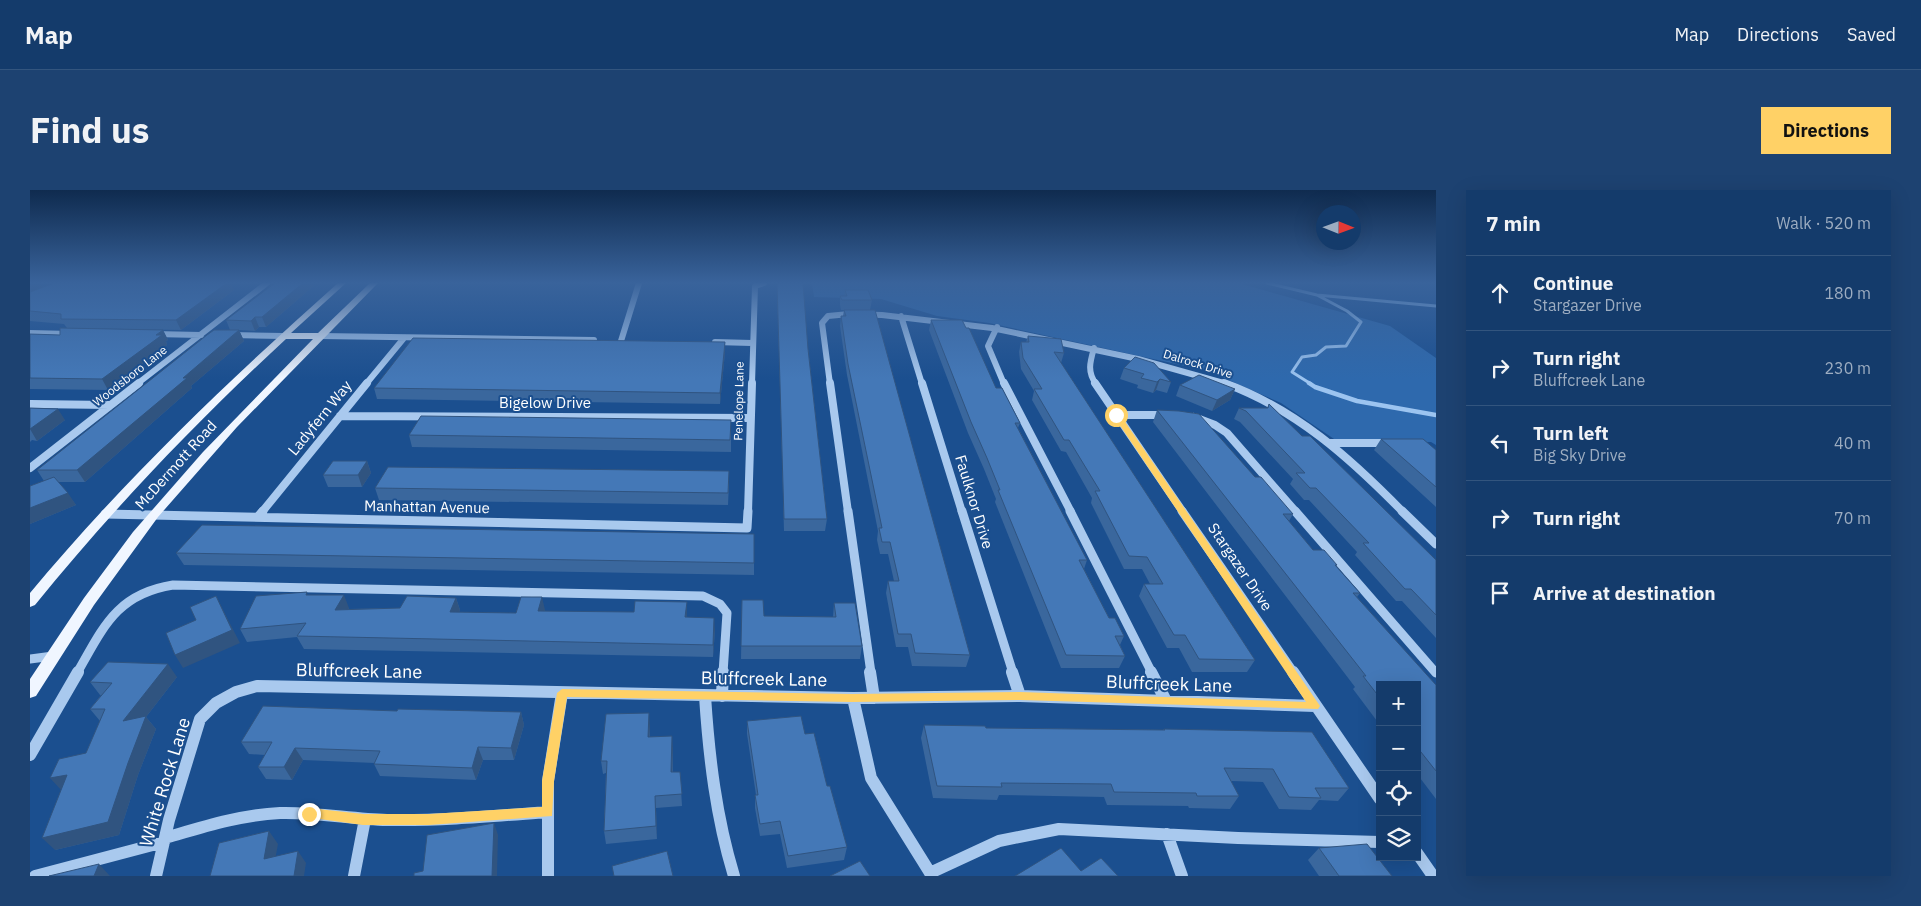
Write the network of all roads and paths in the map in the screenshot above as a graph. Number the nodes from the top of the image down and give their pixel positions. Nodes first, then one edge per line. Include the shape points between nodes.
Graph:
1 (226, 315) edge
2 (306, 315) edge
3 (342, 315) edge
4 (630, 315) edge
5 (753, 315) edge
6 (833, 315) edge
7 (834, 315) edge
8 (901, 316) junction
9 (997, 327) junction
10 (30, 332) edge
11 (76, 334) edge
12 (143, 334) edge
13 (200, 335) junction
14 (210, 335) edge
15 (219, 335) edge
16 (283, 336) junction
17 (321, 336) junction
18 (404, 338) junction
19 (601, 340) edge
20 (611, 341) edge
21 (621, 341) junction
22 (630, 341) edge
23 (705, 342) edge
24 (752, 343) junction
25 (1094, 348) junction
26 (30, 404) edge
27 (110, 405) junction
28 (1116, 415) junction
29 (340, 416) junction
30 (1176, 416) edge
31 (1186, 416) edge
32 (750, 418) junction
33 (1330, 443) junction
34 (1403, 443) edge
35 (30, 468) edge
36 (105, 514) junction
37 (154, 514) junction
38 (258, 517) junction
39 (747, 528) joint
40 (1436, 544) edge
41 (30, 602) edge
42 (52, 656) junction
43 (30, 659) edge
44 (1436, 674) edge
45 (30, 692) edge
46 (562, 693) junction
47 (705, 696) junction
48 (722, 696) junction
49 (1020, 696) junction
50 (852, 698) junction
51 (874, 698) junction
52 (1166, 701) junction
53 (216, 703) joint
54 (1315, 706) junction
55 (30, 755) edge
56 (1376, 793) edge
57 (547, 812) junction
58 (366, 819) junction
59 (1167, 834) junction
60 (165, 840) junction
61 (1376, 842) edge
62 (1421, 859) edge
63 (931, 875) edge
64 (35, 876) edge
65 (156, 876) edge
66 (354, 876) edge
67 (548, 876) edge
68 (734, 876) edge
69 (1182, 876) edge
70 (1433, 876) edge

1 - 13 street, Woodsboro Lane
2 - 16 main road, McDermott Road
3 - 17 main road, McDermott Road
4 - 21 street
5 - 24 street, Penelope Lane
6 - 51 street, Dalrock Drive via 822,323
7 - 8 street, Dalrock Drive
8 - 9 street, Dalrock Drive
8 - 49 street, Faulknor Drive
9 - 25 street, Dalrock Drive
9 - 52 street via 988,346 994,363
10 - 11 street
12 - 13 street
13 - 14 street
13 - 27 street, Woodsboro Lane
15 - 16 street
16 - 17 main road
16 - 36 main road, McDermott Road via 206,407
17 - 18 street
17 - 37 main road, McDermott Road via 206,454
18 - 19 street
18 - 29 street, Ladyfern Way
20 - 21 street
21 - 22 street
23 - 24 street
24 - 32 street, Penelope Lane
25 - 28 street, Stargazer Drive via 1090,376
25 - 33 street, Dalrock Drive via 1188,370 1239,388 1270,403
26 - 27 street
27 - 35 street, Woodsboro Lane
28 - 30 street
28 - 54 street, Stargazer Drive
29 - 32 street, Bigelow Drive
29 - 38 street, Ladyfern Way
31 - 44 street via 1215,425 1227,433
32 - 39 street, Penelope Lane
33 - 34 street
33 - 40 street, Dalrock Drive
36 - 37 street, Manhattan Avenue
36 - 41 main road, McDermott Road
37 - 38 street, Manhattan Avenue
37 - 42 main road, McDermott Road via 98,587
38 - 39 street, Manhattan Avenue
42 - 43 street
42 - 45 main road, McDermott Road
46 - 47 street, Bluffcreek Lane
46 - 53 street, Bluffcreek Lane via 257,686 236,692
46 - 57 street via 548,781
47 - 48 street, Bluffcreek Lane
47 - 68 street via 708,761
48 - 50 street, Bluffcreek Lane
48 - 55 street via 726,613 724,607 712,598 703,596 173,585 139,594 113,613
49 - 51 street, Bluffcreek Lane
49 - 52 street, Bluffcreek Lane
50 - 51 street, Bluffcreek Lane
50 - 63 street via 871,778
52 - 54 street, Bluffcreek Lane
53 - 60 street, White Rock Lane via 200,719
54 - 56 street, Stargazer Drive
57 - 58 street
57 - 67 street
58 - 60 street via 268,814 214,824
58 - 66 street
59 - 61 street
59 - 63 street via 1059,829 999,841
59 - 69 street
60 - 64 street
60 - 65 street, White Rock Lane
62 - 70 street

